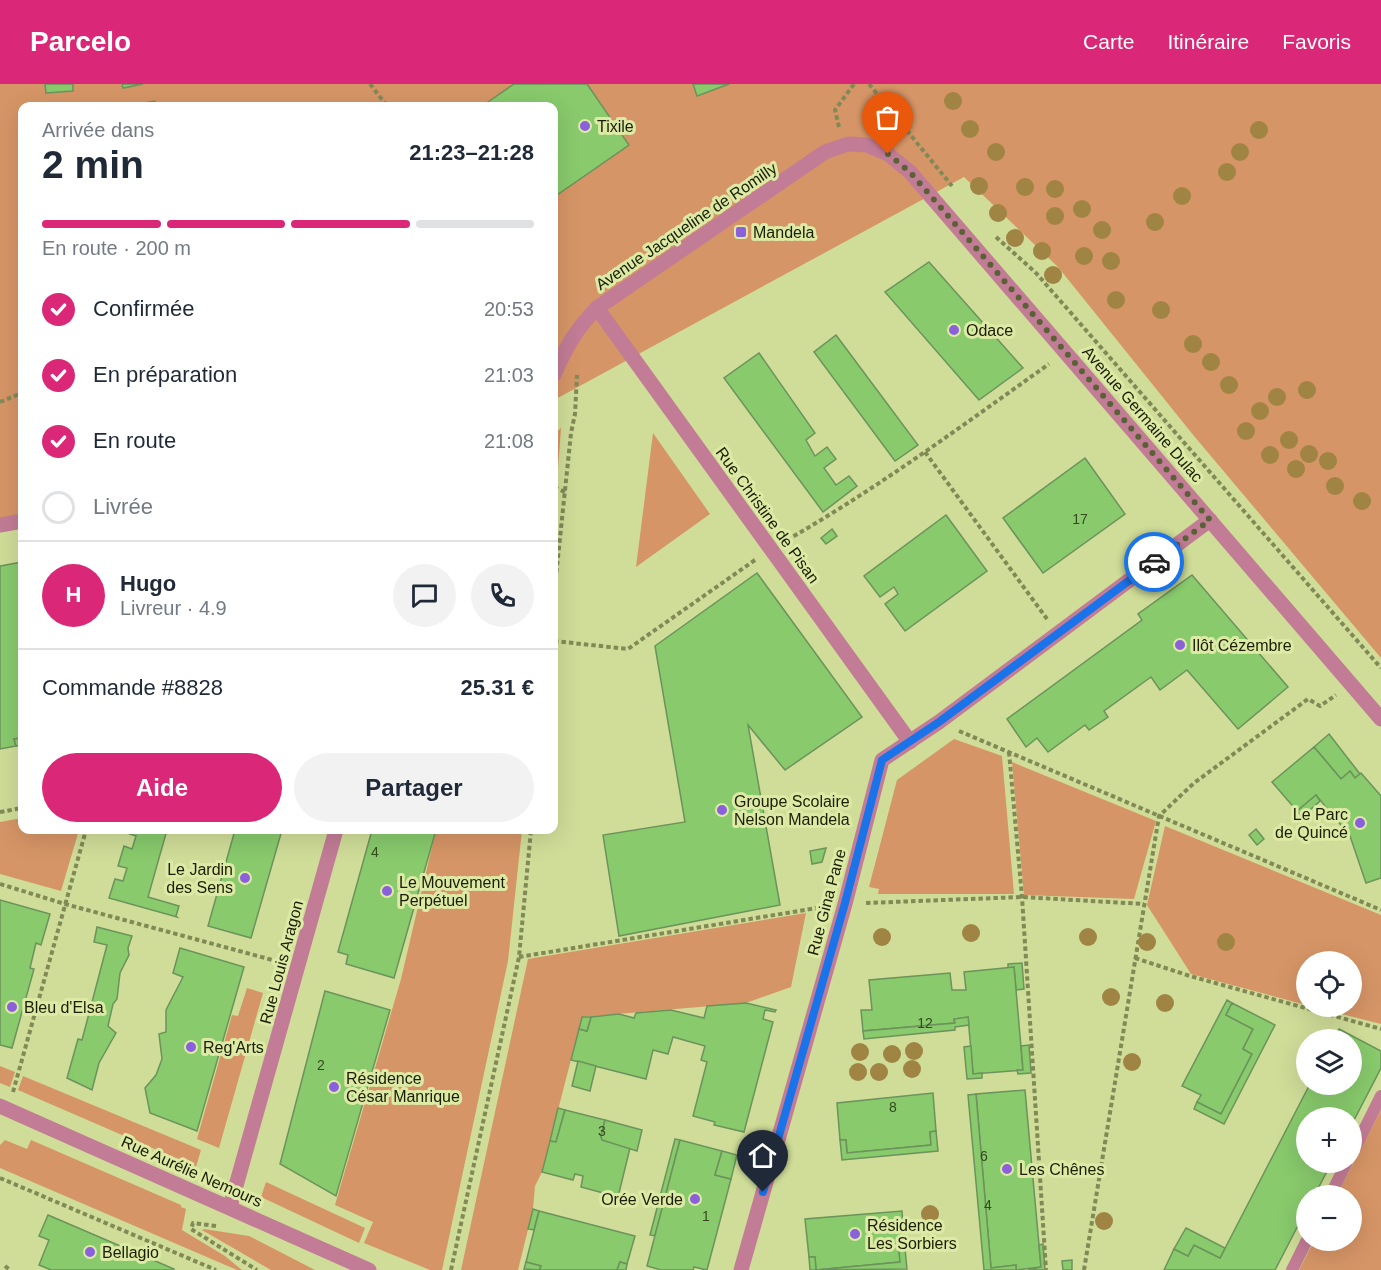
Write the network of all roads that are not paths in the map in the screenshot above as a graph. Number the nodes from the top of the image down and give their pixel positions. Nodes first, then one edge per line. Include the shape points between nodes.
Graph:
1 (867, 145) joint
2 (597, 308) junction
3 (558, 366) edge
4 (1210, 520) junction
5 (18, 522) edge
6 (0, 525) edge
7 (1381, 719) edge
8 (910, 742) junction
9 (335, 834) edge
10 (1381, 1096) edge
11 (4, 1108) edge
12 (1362, 1134) edge
13 (230, 1207) junction
14 (1302, 1251) edge
15 (369, 1270) edge
16 (741, 1270) edge
17 (1292, 1270) edge

1 - 2 street, Avenue Jacqueline de Romilly via 844,145 825,152
1 - 4 street, Avenue Germaine Dulac via 888,154 910,172
2 - 3 street, Avenue Jacqueline de Romilly via 581,324
2 - 8 street, Rue Christine de Pisan
4 - 7 street, Avenue Germaine Dulac
4 - 8 street, Rue Gina Pane
5 - 6 street
8 - 16 street, Rue Gina Pane via 882,760
9 - 13 street, Rue Louis Aragon
10 - 12 lane
11 - 13 street, Rue Aurélie Nemours
13 - 15 street, Rue Aurélie Nemours
14 - 17 lane

